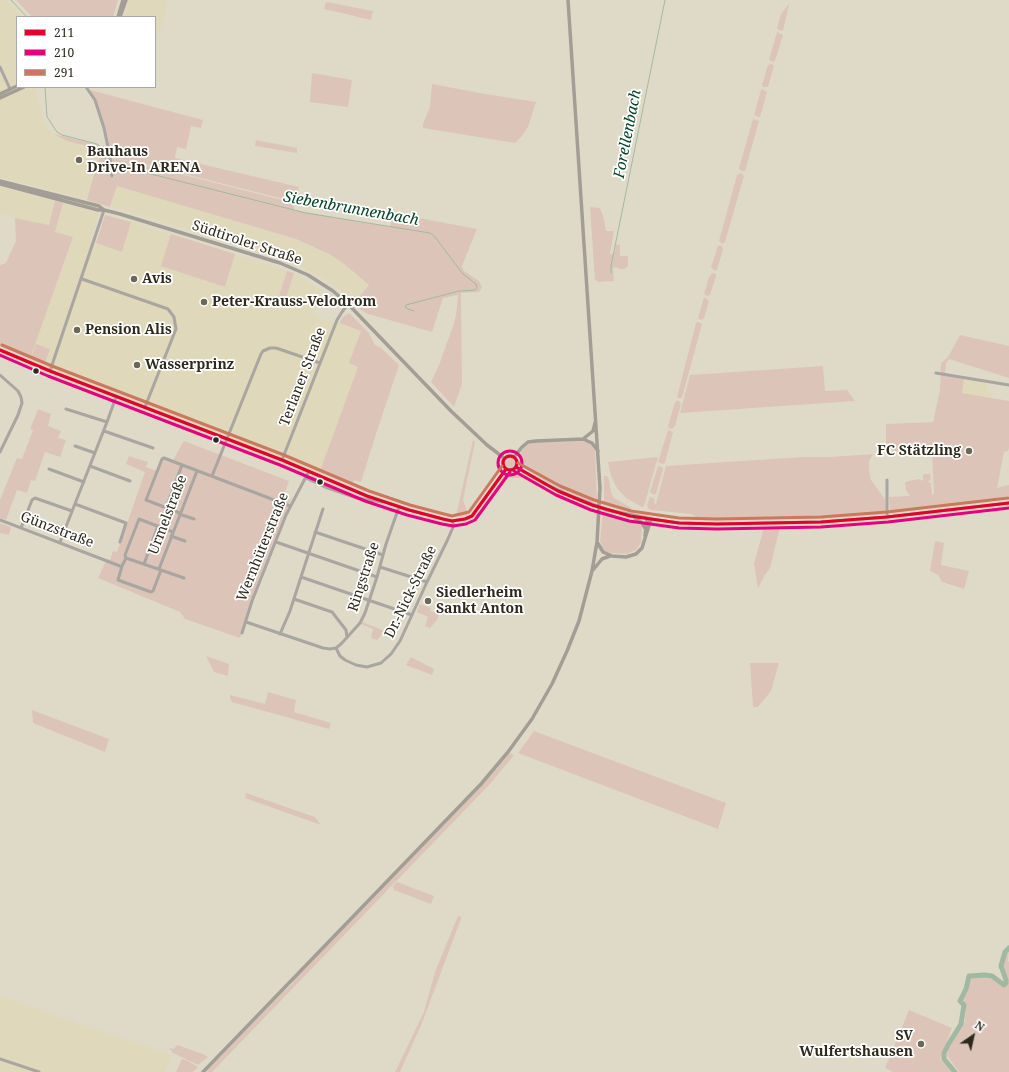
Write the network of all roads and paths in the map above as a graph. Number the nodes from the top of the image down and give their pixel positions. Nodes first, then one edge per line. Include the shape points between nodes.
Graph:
1 (125, 0) edge
2 (568, 0) edge
3 (119, 16) edge
4 (0, 66) edge
5 (17, 88) edge
6 (87, 88) edge
7 (9, 92) junction
8 (0, 94) edge
9 (0, 98) edge
10 (112, 176) dead end
11 (0, 182) edge
12 (104, 210) junction
13 (82, 279) junction
14 (348, 304) junction
15 (0, 350) edge
16 (320, 363) junction
17 (50, 371) junction
18 (936, 373) dead end
19 (0, 375) edge
20 (1009, 385) edge
21 (116, 397) junction
22 (145, 408) junction
23 (66, 409) dead end
24 (107, 422) junction
25 (596, 422) junction
26 (104, 431) junction
27 (227, 439) junction
28 (583, 439) junction
29 (75, 446) dead end
30 (153, 448) dead end
31 (598, 451) junction
32 (0, 452) edge
33 (95, 453) junction
34 (514, 457) junction
35 (504, 458) junction
36 (282, 460) junction
37 (182, 465) junction
38 (90, 466) junction
39 (516, 467) junction
40 (49, 469) dead end
41 (506, 469) junction
42 (197, 471) junction
43 (308, 471) junction
44 (212, 476) junction
45 (306, 478) junction
46 (887, 480) dead end
47 (130, 481) dead end
48 (84, 482) junction
49 (367, 498) junction
50 (1009, 503) edge
51 (75, 504) junction
52 (290, 506) junction
53 (399, 507) junction
54 (166, 508) junction
55 (323, 509) dead end
56 (72, 511) junction
57 (180, 514) junction
58 (630, 516) junction
59 (887, 517) junction
60 (194, 519) dead end
61 (649, 519) junction
62 (0, 520) edge
63 (452, 521) junction
64 (158, 526) junction
65 (21, 528) junction
66 (645, 528) junction
67 (173, 532) junction
68 (315, 532) junction
69 (171, 536) junction
70 (185, 541) dead end
71 (60, 542) junction
72 (120, 542) dead end
73 (276, 542) junction
74 (597, 542) junction
75 (645, 542) junction
76 (309, 554) junction
77 (383, 555) junction
78 (612, 556) junction
79 (126, 558) junction
80 (144, 564) junction
81 (122, 566) junction
82 (380, 567) junction
83 (160, 570) junction
84 (592, 571) junction
85 (301, 577) junction
86 (377, 577) junction
87 (184, 578) dead end
88 (427, 582) junction
89 (294, 599) junction
90 (370, 600) junction
91 (412, 615) junction
92 (246, 622) junction
93 (346, 630) junction
94 (351, 632) junction
95 (242, 633) dead end
96 (280, 634) junction
97 (347, 637) junction
98 (336, 648) junction
99 (0, 1059) edge
100 (38, 1072) edge
101 (203, 1072) edge

1 - 3 main road
2 - 25 main road
4 - 7 street
5 - 7 main road
6 - 10 street via 95,100 104,128
7 - 8 main road
7 - 9 main road
11 - 12 main road, Südtiroler Straße via 99,206
12 - 13 street
12 - 14 main road, Südtiroler Straße via 288,266 319,282
13 - 17 street
13 - 22 street via 168,309 174,317 176,329
14 - 16 street, Terlaner Straße via 340,314
14 - 35 main road, Südtiroler Straße via 451,411
15 - 17 street
16 - 27 street via 276,348 263,351
16 - 36 street, Terlaner Straße
17 - 21 street
18 - 20 street
19 - 32 street via 18,391 22,403
21 - 22 street
21 - 24 street
22 - 27 street
23 - 24 street
24 - 26 street
25 - 28 main road via 592,431
25 - 31 main road
26 - 30 street
26 - 33 street
27 - 36 street
27 - 44 street
28 - 31 main road via 592,443
28 - 34 main road via 528,442
29 - 33 street
31 - 74 main road via 600,488
33 - 38 street
34 - 35 main road
34 - 39 main road
35 - 41 main road via 503,464
36 - 43 street
37 - 42 street
37 - 54 street
37 - 54 street via 162,459 146,500
38 - 47 street
38 - 48 street
39 - 41 main road
39 - 58 main road via 573,497
40 - 48 street
41 - 63 street via 475,512 465,519
42 - 44 street, Urmelstraße
42 - 57 street, Urmelstraße
43 - 45 street, Wernhüterstraße
43 - 49 street
44 - 52 street, Urmelstraße
45 - 49 street via 324,487
45 - 52 street, Wernhüterstraße
46 - 59 street
48 - 51 street
49 - 53 street
50 - 59 street
51 - 56 street
51 - 72 street via 126,523
52 - 73 street, Wernhüterstraße
53 - 63 street
53 - 77 street, Ringstraße
54 - 57 street
55 - 68 street
56 - 65 street via 35,498
56 - 71 street
57 - 60 street
57 - 67 street, Urmelstraße
58 - 61 main road
58 - 66 main road via 640,521
59 - 61 street via 740,524 679,523
61 - 66 main road
61 - 75 main road
62 - 65 street, Günzstraße
63 - 88 street, Dr.-Nick-Straße via 452,530
64 - 67 street
64 - 79 street via 139,518
64 - 80 street
65 - 71 street, Günzstraße
66 - 75 main road
67 - 69 street, Urmelstraße
68 - 76 street
68 - 77 street
69 - 70 street
69 - 83 street, Urmelstraße
71 - 81 street, Günzstraße
73 - 76 street
73 - 92 street, Wernhüterstraße
74 - 78 main road via 603,552
74 - 84 main road
75 - 78 main road via 636,554 626,557
76 - 85 street
76 - 86 street
77 - 82 street, Ringstraße
78 - 84 main road via 602,559
79 - 80 street
79 - 81 street
80 - 83 street
81 - 83 street, Urmelstraße via 118,580 151,592
82 - 86 street, Ringstraße
82 - 88 street
83 - 87 street
84 - 101 main road via 568,651 532,718 508,752 481,784
85 - 89 street
85 - 90 street
86 - 90 street, Ringstraße
88 - 91 street, Dr.-Nick-Straße
89 - 93 street via 332,612
89 - 96 street
90 - 91 street
90 - 94 street, Ringstraße via 360,623
91 - 98 street, Dr.-Nick-Straße via 396,647 385,660 376,665 368,667 350,663 340,656
92 - 95 street, Wernhüterstraße
92 - 96 street
93 - 94 street
93 - 97 street
94 - 97 street, Ringstraße
96 - 98 street via 330,650
97 - 98 street, Ringstraße
99 - 100 street

